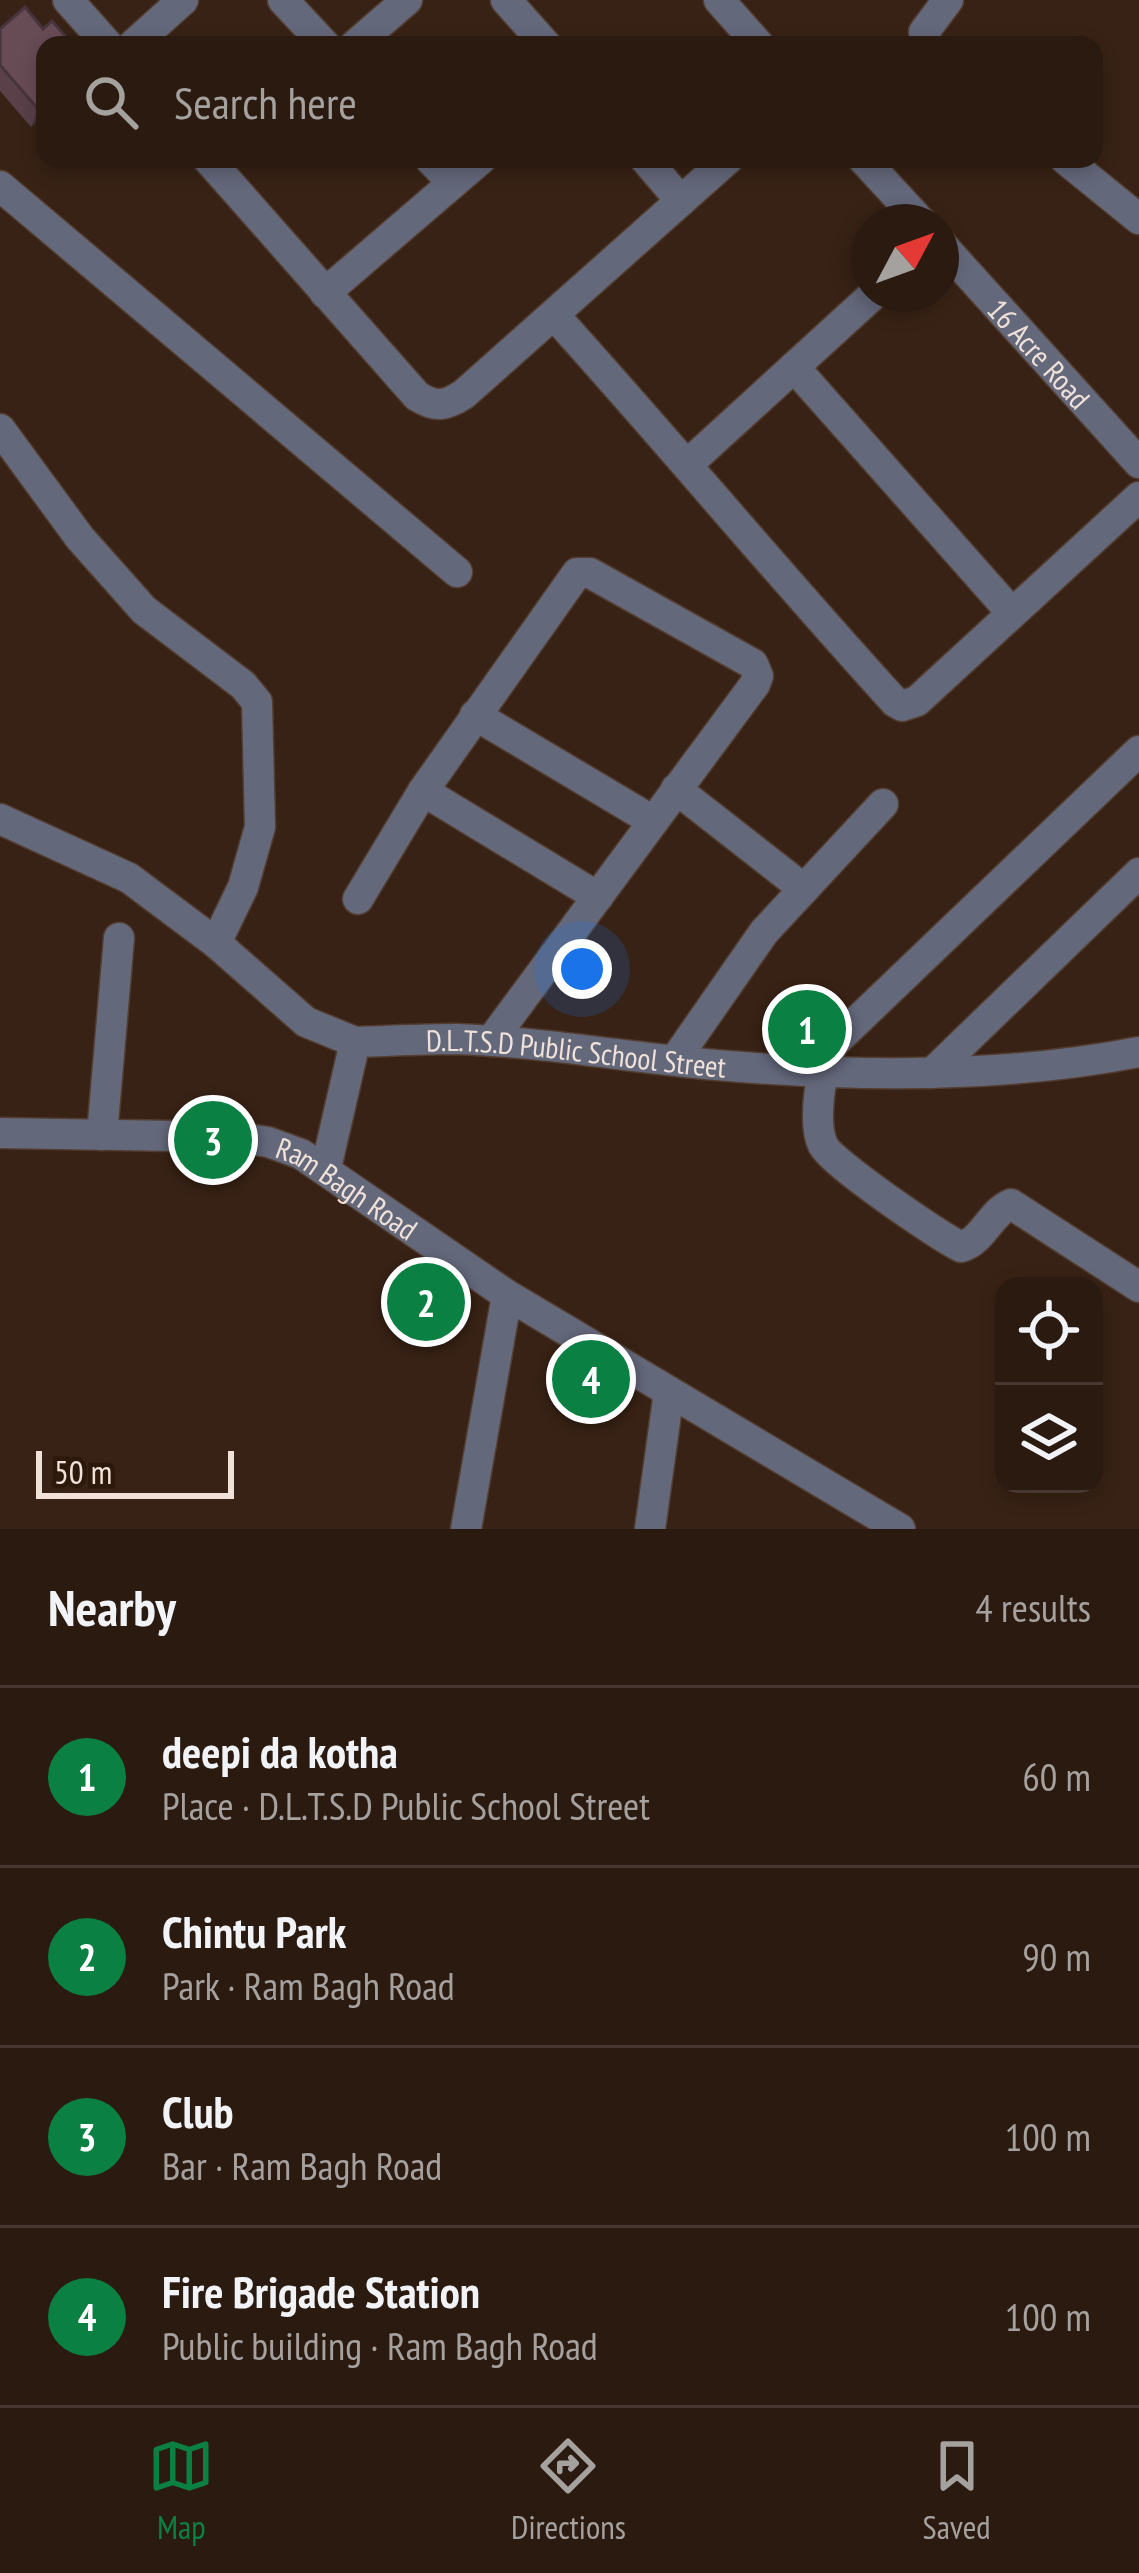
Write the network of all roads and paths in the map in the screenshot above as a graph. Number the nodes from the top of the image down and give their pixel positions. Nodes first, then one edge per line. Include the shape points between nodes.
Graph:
1 (68, 0) edge
2 (183, 0) edge
3 (283, 0) edge
4 (407, 0) edge
5 (506, 0) edge
6 (719, 0) edge
7 (948, 0) edge
8 (100, 36) edge
9 (143, 36) edge
10 (317, 36) edge
11 (365, 36) edge
12 (538, 36) edge
13 (751, 36) edge
14 (925, 36) edge
15 (216, 168) edge
16 (438, 168) edge
17 (471, 168) edge
18 (653, 168) edge
19 (718, 168) edge
20 (871, 168) edge
21 (1077, 168) edge
22 (453, 184) junction
23 (0, 186) edge
24 (681, 201) junction
25 (904, 204) edge
26 (1139, 219) edge
27 (959, 263) edge
28 (325, 293) junction
29 (854, 312) edge
30 (554, 314) junction
31 (794, 367) junction
32 (0, 429) edge
33 (1136, 452) edge
34 (688, 464) junction
35 (1139, 497) edge
36 (457, 572) dead end
37 (1012, 613) junction
38 (475, 715) junction
39 (1139, 752) edge
40 (676, 789) junction
41 (423, 790) junction
42 (883, 804) dead end
43 (0, 819) edge
44 (653, 821) junction
45 (1139, 873) edge
46 (804, 889) junction
47 (598, 897) junction
48 (358, 899) dead end
49 (119, 938) dead end
50 (216, 943) junction
51 (491, 1041) junction
52 (355, 1042) junction
53 (1139, 1052) edge
54 (675, 1060) junction
55 (822, 1072) junction
56 (932, 1073) junction
57 (0, 1133) edge
58 (102, 1135) junction
59 (326, 1168) junction
60 (1139, 1287) edge
61 (508, 1295) junction
62 (669, 1392) junction
63 (866, 1519) edge
64 (466, 1529) edge
65 (650, 1529) edge
66 (900, 1529) edge

1 - 8 street
2 - 9 street
3 - 10 street
4 - 11 street
5 - 12 street
6 - 13 street
7 - 14 street
15 - 28 street
16 - 22 street
17 - 22 street
18 - 24 street
19 - 24 street
20 - 25 street
21 - 26 street
22 - 28 street
23 - 36 street
24 - 30 street
27 - 33 street, 16 Acre Road
28 - 30 street via 432,406 464,394
29 - 31 street
30 - 34 street
31 - 34 street
31 - 37 street
32 - 50 street via 144,610 257,702 260,827
34 - 37 street via 902,706
35 - 37 street
38 - 40 street via 571,579 590,573 757,670
38 - 41 street
38 - 44 street
39 - 55 street via 834,1043
40 - 44 street
40 - 46 street
41 - 47 street
41 - 48 street
42 - 46 street
43 - 50 street via 129,878
44 - 47 street
45 - 56 street
46 - 54 street via 739,963
47 - 51 street
49 - 58 street
50 - 52 street via 307,1022
51 - 52 street, D.L.T.S.D Public School Street
51 - 54 street, D.L.T.S.D Public School Street
52 - 59 street
53 - 56 street, D.L.T.S.D Public School Street
54 - 55 street, D.L.T.S.D Public School Street
55 - 56 street, D.L.T.S.D Public School Street
55 - 60 street via 825,1149 952,1243 968,1245 1010,1204
57 - 58 street, Ram Bagh Road
58 - 59 street, Ram Bagh Road via 268,1142
59 - 61 street, Ram Bagh Road
61 - 62 street, Ram Bagh Road
61 - 64 street
62 - 63 street, Ram Bagh Road
62 - 65 street
63 - 66 street, Ram Bagh Road

